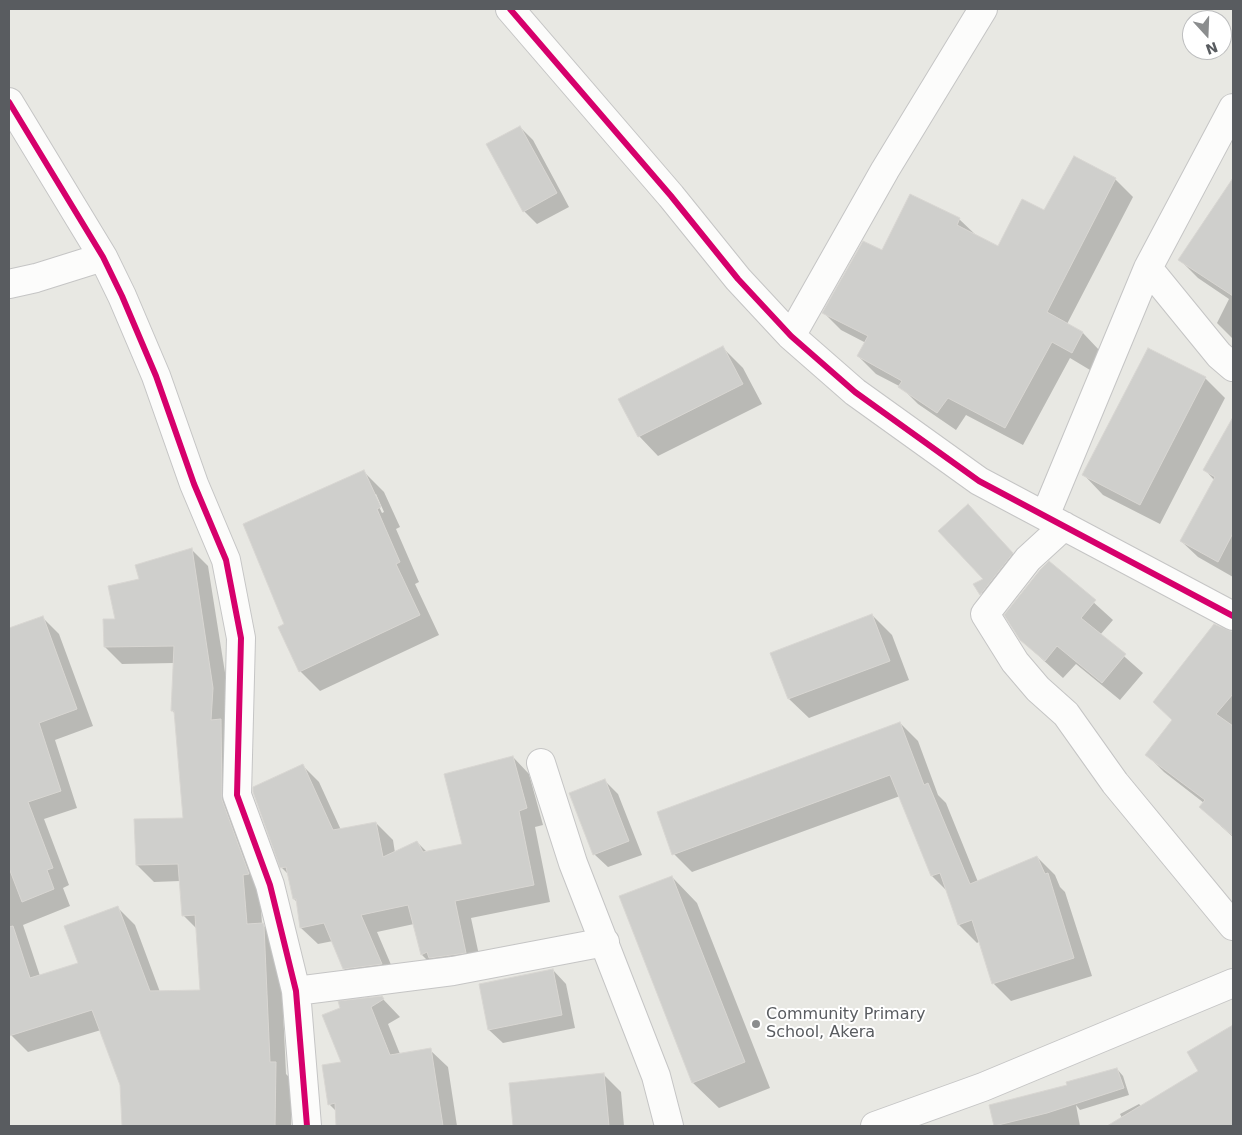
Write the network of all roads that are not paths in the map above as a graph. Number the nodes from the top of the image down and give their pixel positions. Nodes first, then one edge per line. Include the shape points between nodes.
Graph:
1 (510, 9) edge
2 (983, 9) edge
3 (9, 102) edge
4 (1233, 108) edge
5 (103, 257) junction
6 (1148, 268) junction
7 (9, 284) edge
8 (792, 336) junction
9 (1233, 367) edge
10 (1054, 521) junction
11 (1233, 616) edge
12 (541, 763) dead end
13 (1233, 926) edge
14 (605, 942) junction
15 (1233, 983) edge
16 (296, 991) junction
17 (307, 1126) edge
18 (669, 1126) edge
19 (875, 1126) edge

1 - 8 street via 738,278
2 - 8 street via 885,170
3 - 5 street
4 - 6 street
5 - 7 street
5 - 16 street via 156,376 194,484 226,560 241,638 237,794 270,885
6 - 9 street via 1219,355
6 - 10 street
8 - 10 street via 855,392 979,481
10 - 11 street
10 - 13 street via 984,614 1015,662 1038,690 1066,714 1115,783
12 - 14 street via 573,863
14 - 16 street via 453,971
14 - 18 street via 656,1076
15 - 19 street via 984,1087
16 - 17 street

